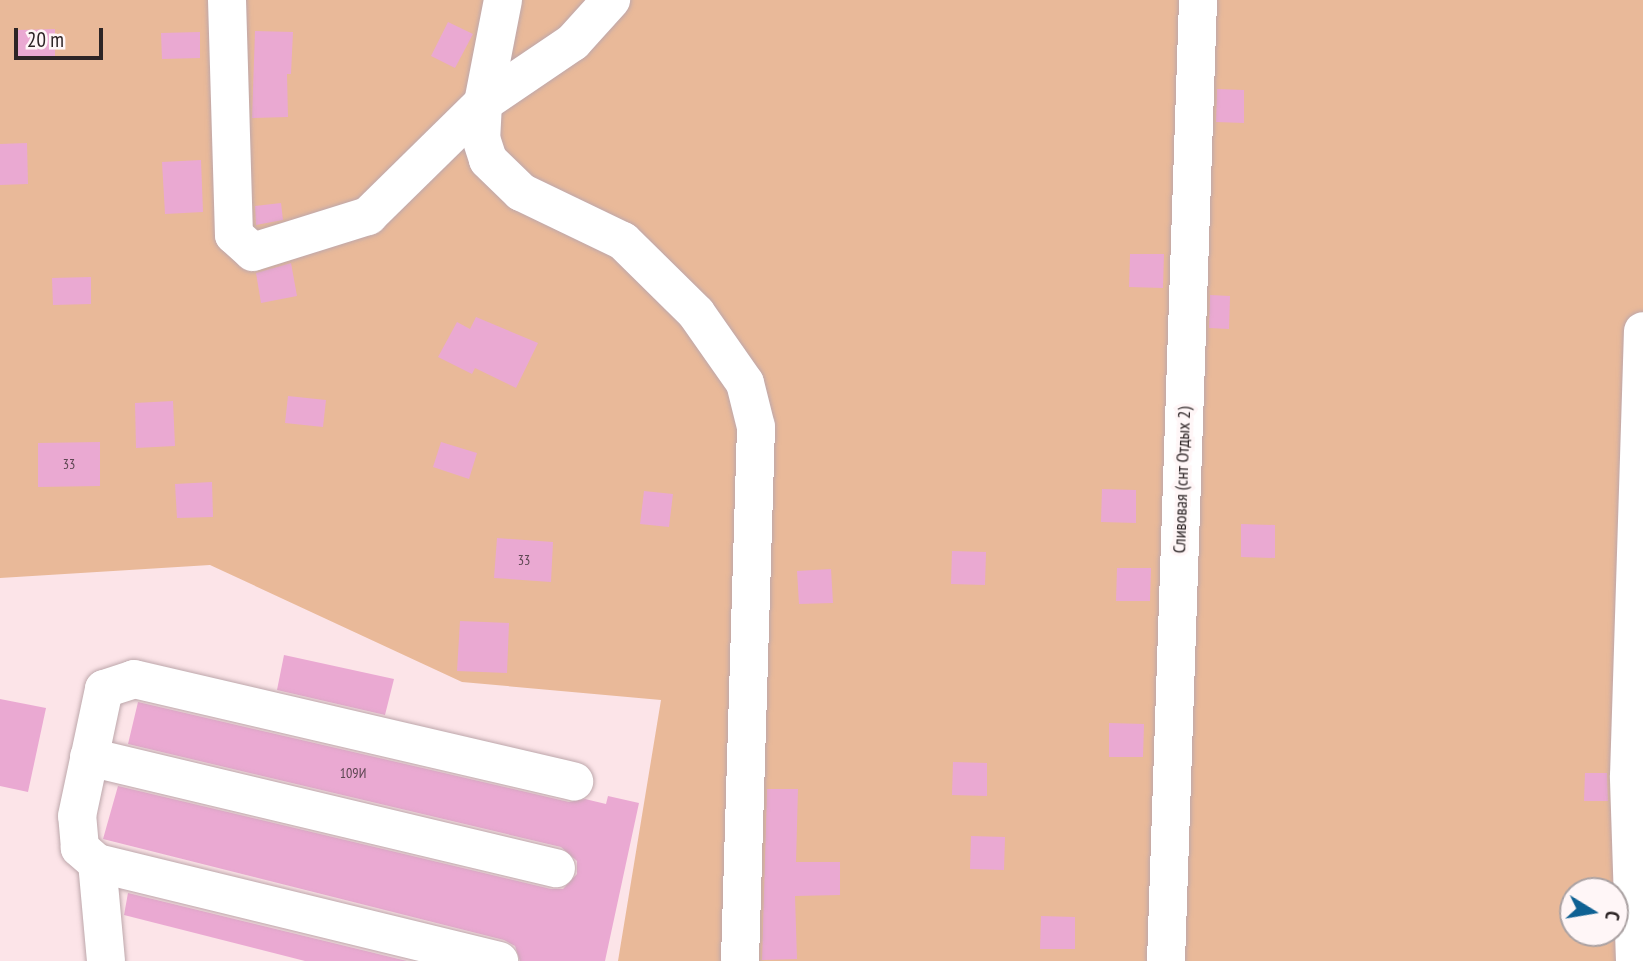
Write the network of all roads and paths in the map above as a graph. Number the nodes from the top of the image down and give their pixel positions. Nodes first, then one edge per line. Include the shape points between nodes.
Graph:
1 (227, 0) edge
2 (503, 0) edge
3 (611, 0) edge
4 (1198, 0) edge
5 (483, 103) junction
6 (1643, 331) edge
7 (89, 757) junction
8 (574, 781) dead end
9 (97, 863) junction
10 (556, 868) dead end
11 (106, 961) edge
12 (499, 961) edge
13 (740, 961) edge
14 (1166, 961) edge
15 (1635, 961) edge

1 - 5 lane via 234,235 253,252 368,216
2 - 5 lane
3 - 5 lane via 573,42
4 - 14 lane, Сливовая (снт Отдых 2)
5 - 13 lane via 481,138 488,160 521,192 623,241 696,313 745,383 756,427
6 - 15 lane via 1629,776
7 - 8 lane via 104,689 134,679
7 - 9 lane via 77,816 80,848
7 - 10 lane
9 - 11 lane
9 - 12 lane

